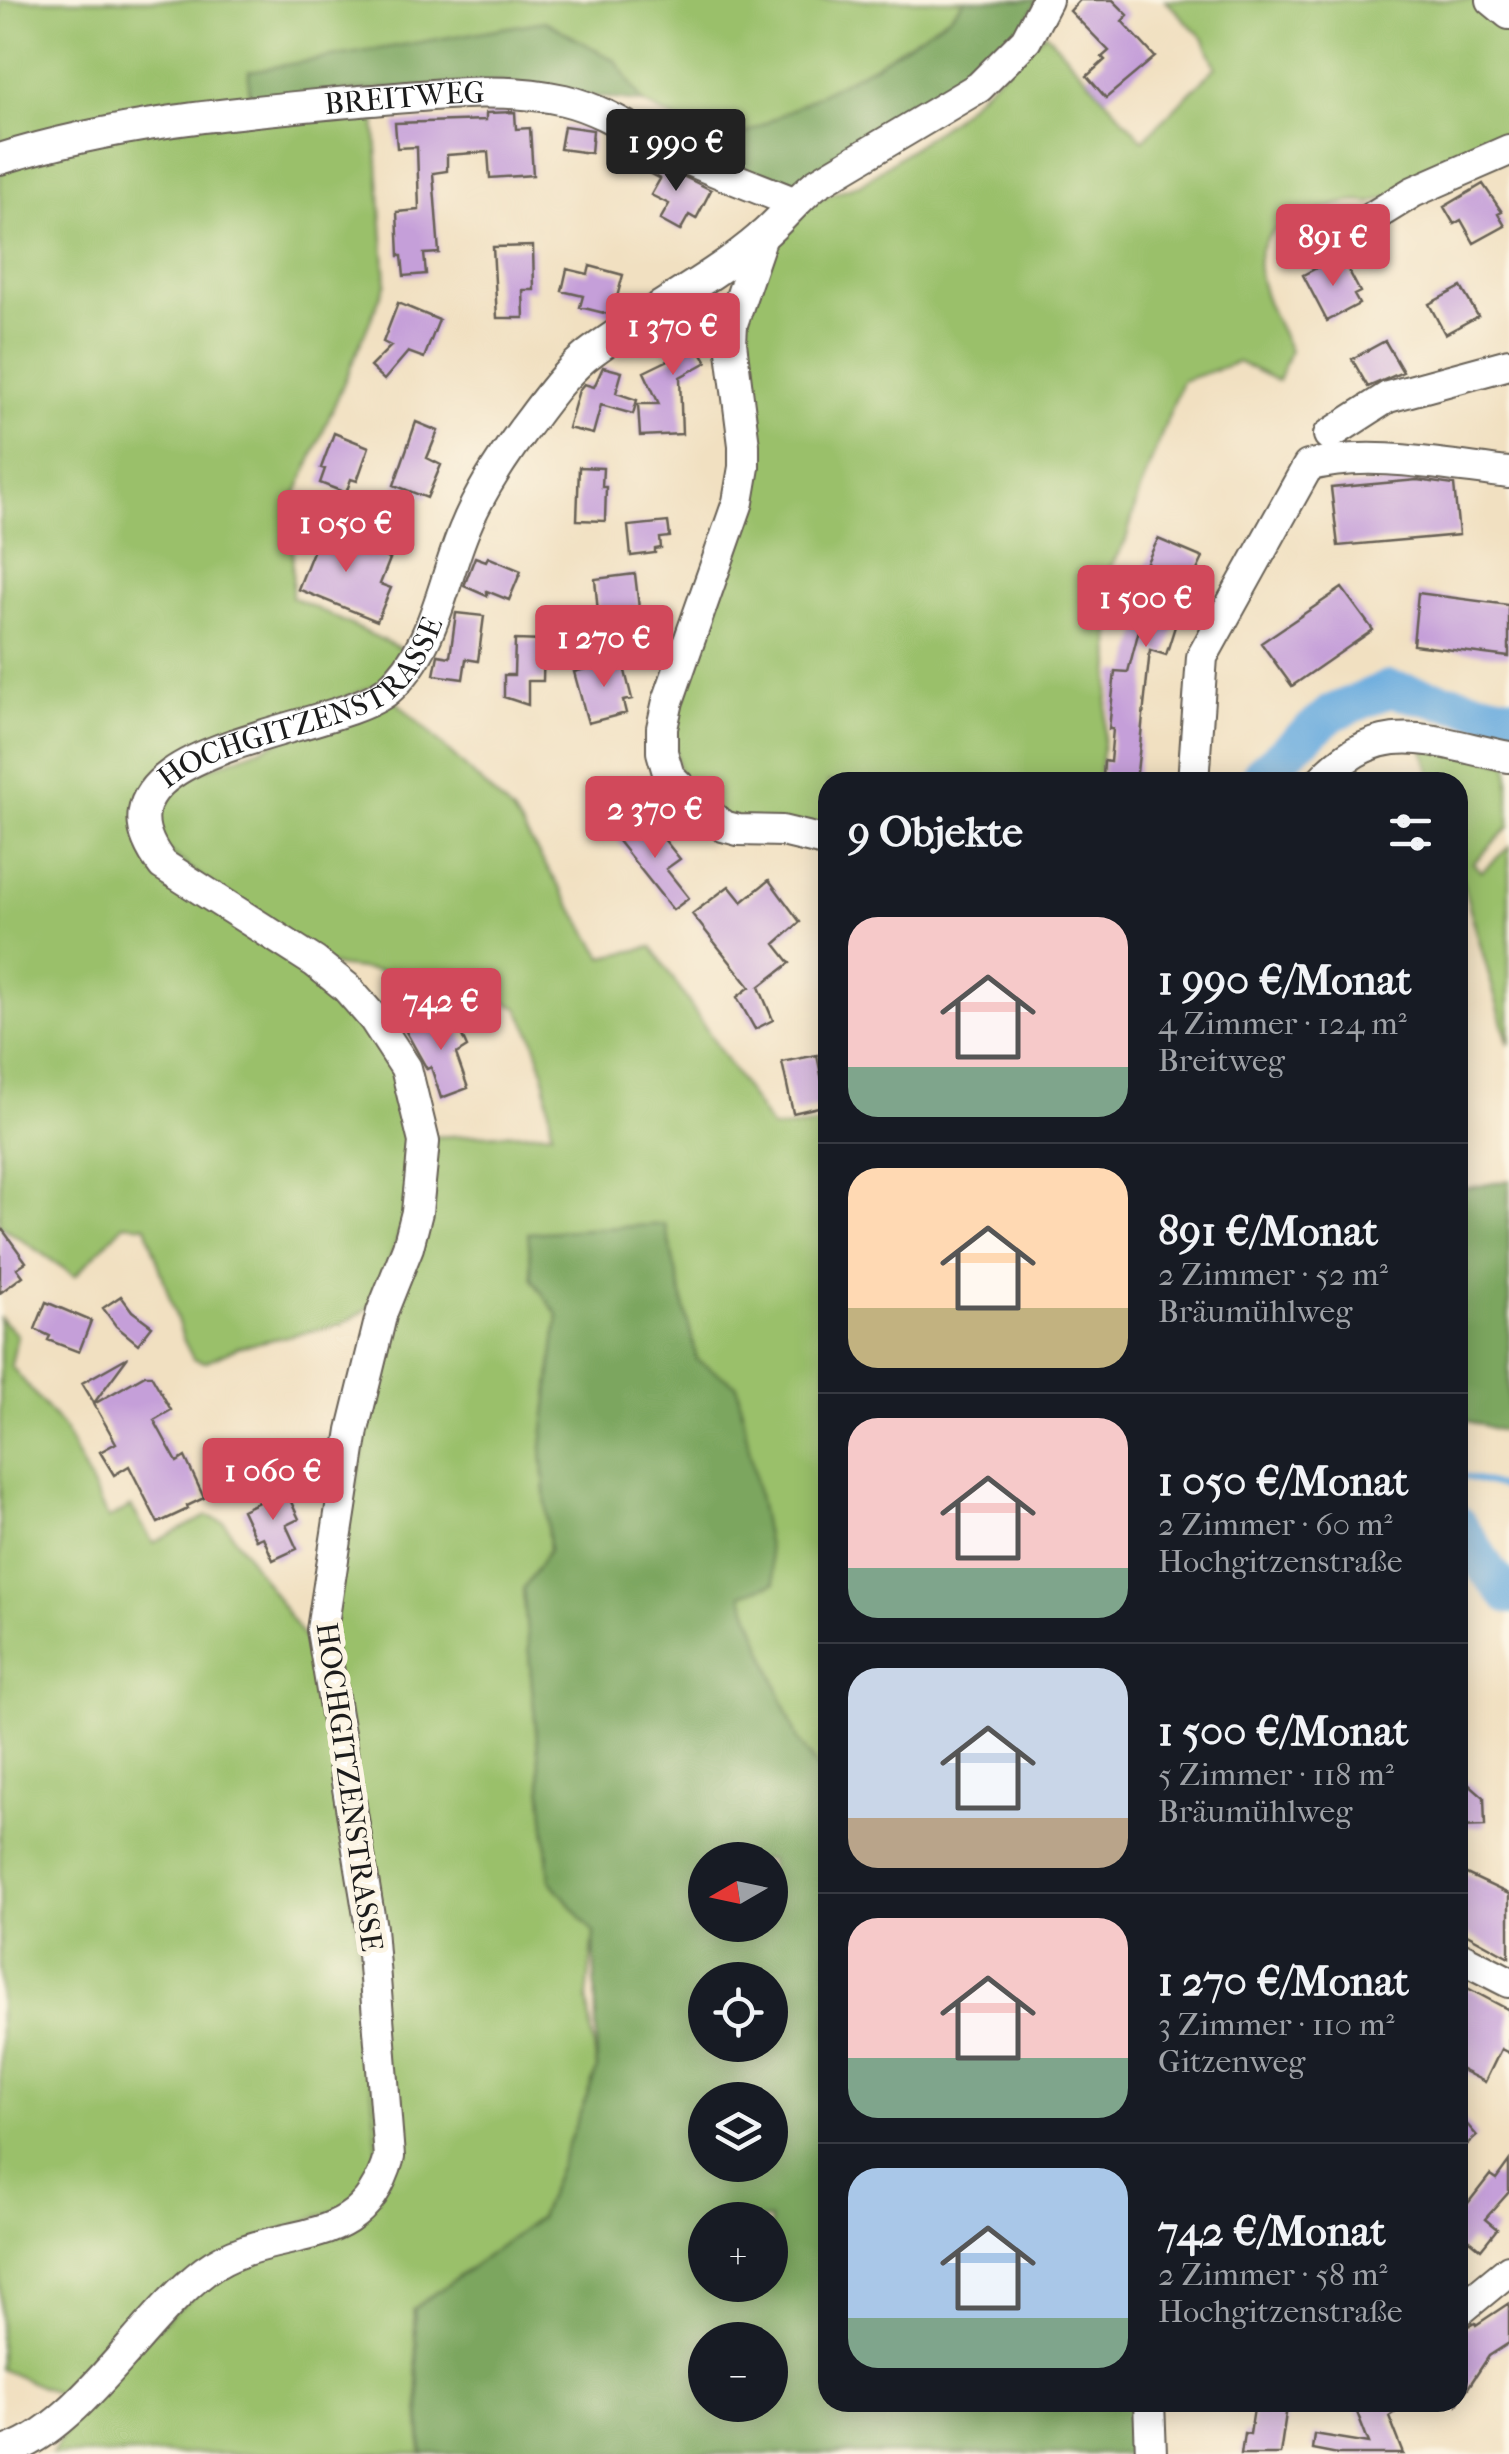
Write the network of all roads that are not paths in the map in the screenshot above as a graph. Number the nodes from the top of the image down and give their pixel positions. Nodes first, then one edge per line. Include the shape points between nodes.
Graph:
1 (1047, 0) edge
2 (1492, 0) edge
3 (1509, 14) edge
4 (1509, 150) edge
5 (0, 159) edge
6 (793, 202) junction
7 (1366, 221) dead end
8 (762, 236) junction
9 (1509, 364) edge
10 (1328, 435) dead end
11 (1509, 474) edge
12 (1509, 758) edge
13 (1194, 772) edge
14 (1329, 772) edge
15 (818, 840) edge
16 (1468, 1961) edge
17 (1509, 1982) edge
18 (1509, 2270) edge
19 (1468, 2304) edge
20 (1149, 2412) edge
21 (0, 2453) edge
22 (1151, 2454) edge

1 - 6 street, HOCHGITZENSTRASSE via 1026,40 978,87
2 - 3 street
4 - 7 street via 1413,192
5 - 6 street, BREITWEG via 69,139 202,116 462,92 541,96 584,105 682,156
6 - 8 street, HOCHGITZENSTRASSE
8 - 15 street via 732,324 744,445 738,502 668,701 662,752 669,776 722,826
8 - 21 street, HOCHGITZENSTRASSE via 590,352 568,375 494,472 467,523 428,634 388,689 339,714 210,754 171,771 153,788 144,819 148,845 163,865 346,987 406,1068 424,1142 417,1212 382,1312 353,1430 322,1630 371,1928 389,2157 376,2192 352,2218 250,2248 208,2269 56,2423
9 - 10 street via 1388,398
11 - 13 street via 1408,461 1308,466 1202,657
12 - 14 street via 1412,737 1360,746
16 - 17 street
18 - 19 street
20 - 22 street

